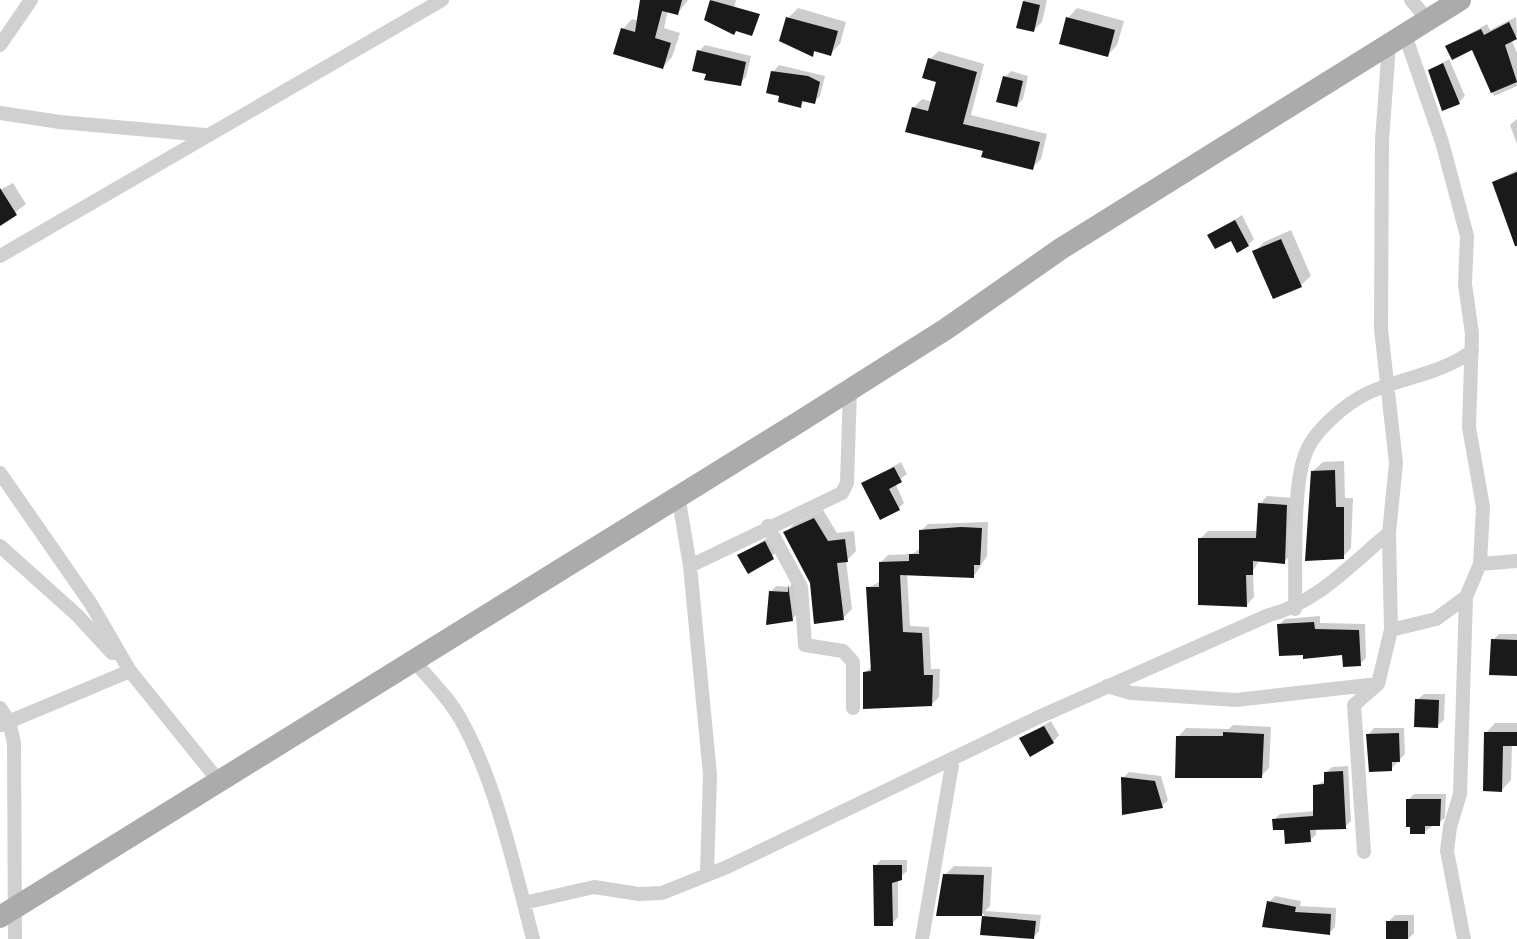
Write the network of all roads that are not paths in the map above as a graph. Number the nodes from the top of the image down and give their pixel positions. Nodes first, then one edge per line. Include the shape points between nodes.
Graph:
1 (31, 0) edge
2 (442, 0) edge
3 (1411, 0) edge
4 (1460, 0) edge
5 (1428, 20) junction
6 (1397, 40) junction
7 (0, 45) edge
8 (0, 113) edge
9 (205, 135) junction
10 (0, 256) edge
11 (1472, 351) junction
12 (1386, 387) junction
13 (850, 389) junction
14 (0, 473) edge
15 (678, 495) junction
16 (768, 526) junction
17 (1389, 533) junction
18 (0, 546) edge
19 (1517, 561) edge
20 (1480, 564) junction
21 (690, 566) junction
22 (1466, 597) junction
23 (1295, 609) junction
24 (1391, 630) junction
25 (415, 662) junction
26 (128, 672) junction
27 (1378, 684) junction
28 (1107, 686) junction
29 (853, 708) dead end
30 (3, 718) edge
31 (953, 759) junction
32 (218, 780) junction
33 (1364, 852) dead end
34 (707, 874) junction
35 (524, 903) junction
36 (8, 912) edge
37 (15, 939) edge
38 (533, 939) edge
39 (922, 939) edge
40 (1464, 939) edge

1 - 7 street
2 - 9 street
3 - 5 street
4 - 5 main road
5 - 6 main road
6 - 11 street via 1442,142 1463,217
6 - 12 street via 1381,231
6 - 13 main road via 1062,248
8 - 9 street
9 - 10 street
11 - 12 street via 1441,369
11 - 20 street via 1469,427 1481,491
12 - 17 street via 1396,463
12 - 23 street via 1351,404 1305,453 1298,496
13 - 15 main road
13 - 16 street via 847,483 842,493
14 - 26 street via 91,604
15 - 21 street
15 - 25 main road
16 - 21 street
16 - 29 street via 801,587 805,645 843,651 853,662
17 - 23 street
17 - 24 street
18 - 26 street via 77,615
19 - 20 street
20 - 22 street
21 - 34 street via 710,775
22 - 24 street via 1436,619
22 - 40 street via 1460,794 1447,851
23 - 28 street via 1269,615
24 - 27 street
25 - 32 main road
25 - 35 street via 447,698 470,736
26 - 30 street
26 - 32 street
27 - 28 street via 1236,700 1131,693
27 - 33 street via 1354,705
28 - 31 street
30 - 36 street via 14,743
31 - 34 street
31 - 39 street
32 - 36 main road
34 - 35 street via 656,894 600,886
35 - 38 street
36 - 37 street

